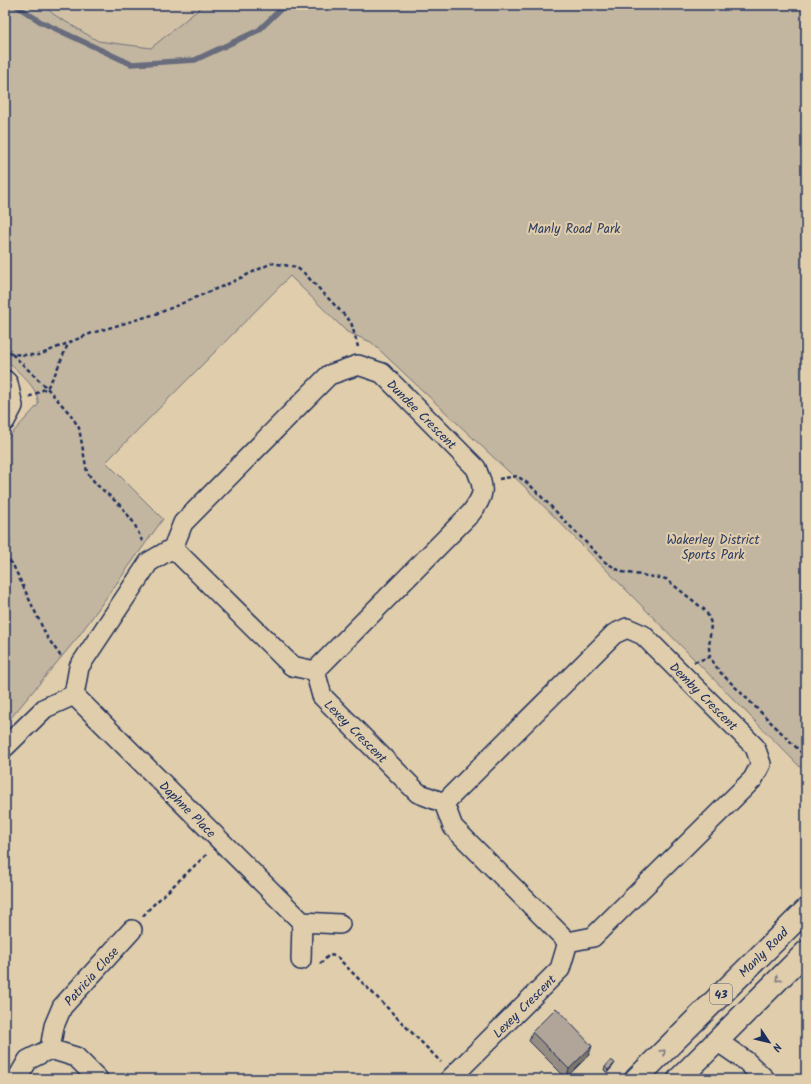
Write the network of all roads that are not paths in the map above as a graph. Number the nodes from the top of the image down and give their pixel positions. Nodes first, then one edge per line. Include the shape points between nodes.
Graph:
1 (5, 380) edge
2 (9, 414) edge
3 (173, 548) junction
4 (315, 671) junction
5 (74, 695) junction
6 (5, 747) edge
7 (444, 803) junction
8 (806, 910) edge
9 (302, 922) junction
10 (340, 924) dead end
11 (132, 930) road end
12 (568, 942) junction
13 (806, 952) edge
14 (301, 960) road end
15 (717, 1041) junction
16 (50, 1049) junction
17 (452, 1077) edge
18 (17, 1079) edge
19 (98, 1079) edge
20 (636, 1079) edge
21 (678, 1079) edge
22 (765, 1079) edge

1 - 2 street via 8,383
3 - 4 street via 292,666
3 - 4 street, Dundee Crescent via 183,523 329,375 358,365 382,373 476,468 482,483 482,498 471,513
3 - 5 street via 149,562 79,667
4 - 7 street, Lexey Crescent via 322,696 418,793
5 - 6 street via 45,708
5 - 9 street, Daphne Place
7 - 12 street via 453,828
7 - 12 street, Demby Crescent via 614,634 627,628 643,635 754,746 761,764 753,779 593,937
20 -> 8 main road, Manly Road / 43
9 - 10 street
9 - 14 street
11 - 16 street, Patricia Close via 62,1007 54,1026
12 - 17 street, Lexey Crescent via 560,969
13 -> 15 main road, 43
15 - 21 main road, 43
15 - 22 street via 746,1061
16 - 18 street via 28,1060
16 - 19 street via 76,1057

